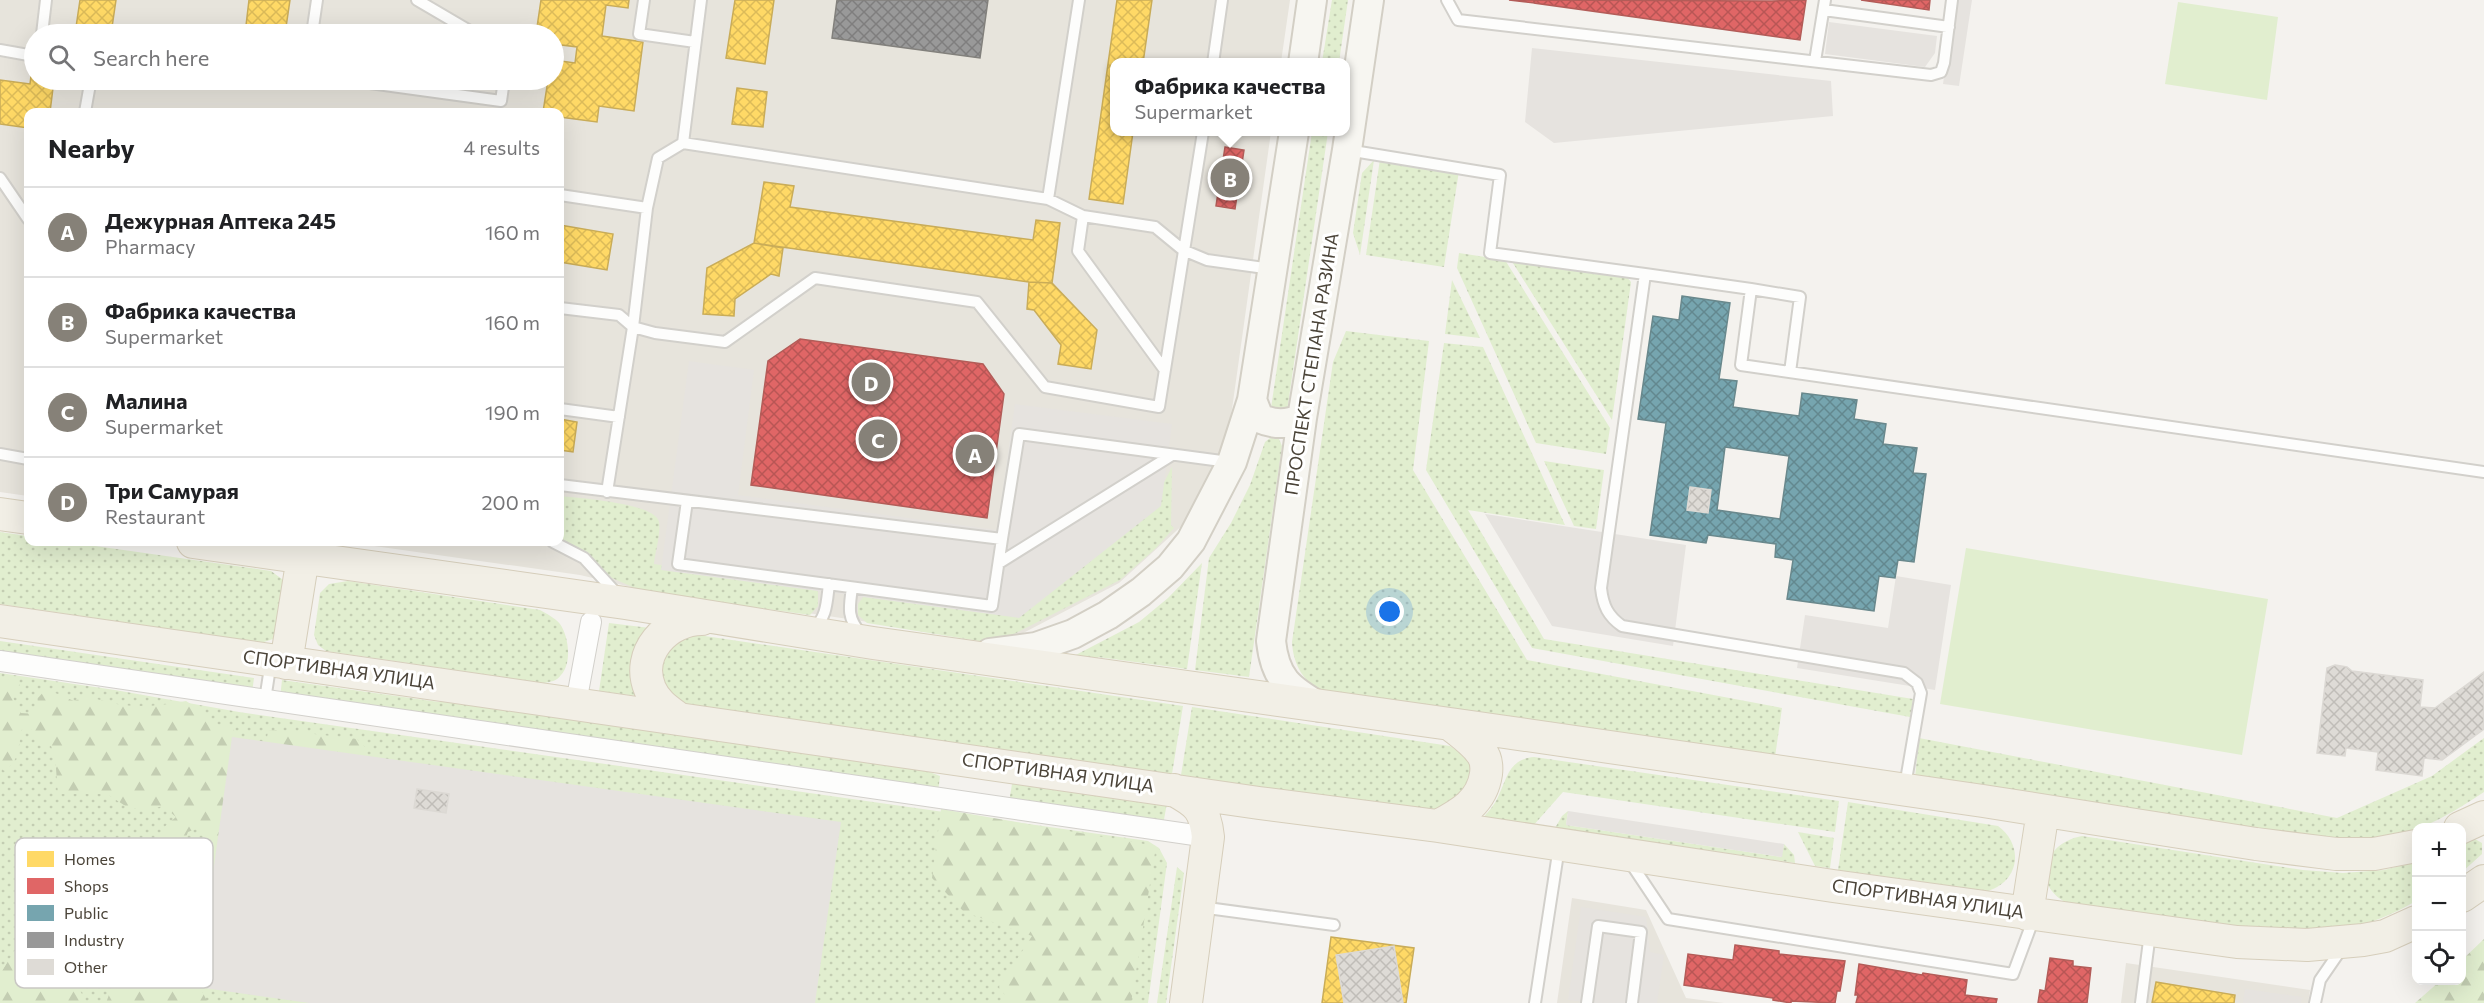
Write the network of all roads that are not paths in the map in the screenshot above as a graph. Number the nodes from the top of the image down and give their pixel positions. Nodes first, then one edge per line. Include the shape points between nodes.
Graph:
1 (46, 0) edge
2 (317, 0) edge
3 (417, 0) edge
4 (644, 0) edge
5 (701, 0) edge
6 (1079, 0) edge
7 (1222, 0) edge
8 (1312, 0) edge
9 (1369, 0) edge
10 (1447, 0) edge
11 (1953, 0) edge
12 (1824, 5) edge
13 (43, 24) edge
14 (313, 24) edge
15 (458, 24) edge
16 (1949, 27) junction
17 (695, 42) junction
18 (0, 50) edge
19 (24, 54) edge
20 (1214, 58) edge
21 (1304, 58) edge
22 (1815, 62) junction
23 (89, 90) edge
24 (423, 90) edge
25 (448, 90) edge
26 (503, 90) edge
27 (446, 93) junction
28 (86, 108) edge
29 (1350, 130) edge
30 (1202, 136) edge
31 (1293, 136) edge
32 (1349, 136) edge
33 (683, 143) junction
34 (1347, 150) junction
35 (0, 178) edge
36 (564, 196) edge
37 (1048, 199) junction
38 (647, 208) junction
39 (24, 213) edge
40 (1083, 216) junction
41 (1183, 250) junction
42 (1272, 270) junction
43 (1645, 274) junction
44 (1751, 290) junction
45 (564, 308) edge
46 (633, 327) junction
47 (1164, 369) junction
48 (1790, 372) junction
49 (1252, 400) junction
50 (564, 410) edge
51 (619, 417) junction
52 (1302, 418) junction
53 (0, 454) edge
54 (1172, 455) junction
55 (24, 458) edge
56 (1232, 462) junction
57 (2484, 472) edge
58 (564, 486) edge
59 (607, 492) junction
60 (687, 501) junction
61 (0, 514) edge
62 (24, 517) edge
63 (1002, 539) junction
64 (222, 546) edge
65 (561, 546) edge
66 (303, 557) junction
67 (999, 563) junction
68 (829, 584) junction
69 (852, 588) junction
70 (625, 603) junction
71 (714, 618) junction
72 (0, 621) edge
73 (591, 622) dead end
74 (799, 632) junction
75 (873, 643) junction
76 (952, 655) junction
77 (0, 661) edge
78 (279, 662) junction
79 (265, 700) junction
80 (576, 703) junction
81 (1320, 707) junction
82 (679, 719) junction
83 (1450, 724) junction
84 (1174, 790) junction
85 (1904, 790) junction
86 (1259, 803) junction
87 (2043, 811) junction
88 (1438, 826) junction
89 (1208, 837) junction
90 (1559, 844) junction
91 (2412, 847) edge
92 (1625, 854) junction
93 (2484, 881) edge
94 (2466, 893) edge
95 (1197, 907) junction
96 (2031, 914) junction
97 (2412, 924) edge
98 (1334, 925) dead end
99 (2150, 930) junction
100 (2347, 941) junction
101 (1186, 1003) edge
102 (1536, 1003) edge
103 (1587, 1003) edge
104 (1632, 1003) edge
105 (2141, 1003) edge
106 (2315, 1003) edge

1 - 13 lane
2 - 14 lane
3 - 15 lane
4 - 17 lane via 639,34
5 - 17 lane
6 - 37 lane
7 - 20 lane
8 - 21 main road
9 - 29 main road, ПРОСПЕКТ СТЕПАНА РАЗИНА
10 - 22 lane via 1458,20
11 - 16 lane
12 - 16 lane
12 - 22 lane
16 - 22 lane via 1941,72 1931,75
17 - 33 lane
18 - 19 lane
23 - 28 lane
24 - 27 lane
25 - 27 lane
26 - 27 lane via 501,101
30 - 41 lane
31 - 42 main road
32 - 34 main road, ПРОСПЕКТ СТЕПАНА РАЗИНА
33 - 37 lane
33 - 38 lane via 658,158
34 - 43 lane via 1500,175 1490,253
34 - 52 main road, ПРОСПЕКТ СТЕПАНА РАЗИНА
35 - 39 lane
36 - 38 lane
37 - 40 lane
38 - 46 lane
40 - 41 lane via 1155,227
40 - 47 lane via 1078,251
41 - 42 lane via 1207,260
41 - 47 lane
42 - 49 main road
43 - 44 lane
43 - 85 lane via 1602,602 1610,617 1622,626 1912,677 1921,693
44 - 48 lane via 1741,365
44 - 48 lane via 1800,297
45 - 46 lane via 619,315
46 - 47 lane via 725,342 815,278 977,302 1045,387 1159,407
46 - 51 lane
48 - 57 lane
49 - 52 main road via 1259,418 1271,424 1292,423
49 - 56 main road
50 - 51 lane
51 - 59 lane
52 - 81 main road, ПРОСПЕКТ СТЕПАНА РАЗИНА via 1271,641 1273,660 1283,679 1294,692
53 - 55 lane
54 - 56 lane
54 - 63 lane via 1019,434
54 - 67 lane
56 - 76 main road via 1191,541 1170,567 1108,615 1073,634 1036,647
58 - 59 lane
59 - 60 lane
60 - 63 lane
60 - 68 lane via 678,564
61 - 62 main road
63 - 67 lane
64 - 66 main road
65 - 70 lane via 584,558
66 - 70 main road
66 - 78 main road
67 - 69 lane via 992,606
68 - 69 lane
68 - 74 lane via 825,612 818,625
69 - 75 lane via 852,622
70 - 71 main road
71 - 74 main road
71 - 82 main road via 690,619 674,625 653,644 646,674 650,688 659,704
72 - 78 main road, СПОРТИВНАЯ УЛИЦА
73 - 80 street
74 - 75 main road
75 - 76 main road
76 - 81 main road
77 - 79 street
78 - 79 lane
78 - 80 main road, СПОРТИВНАЯ УЛИЦА
79 - 89 street
80 - 82 main road, СПОРТИВНАЯ УЛИЦА
81 - 83 main road
82 - 84 main road, СПОРТИВНАЯ УЛИЦА
83 - 85 main road
83 - 88 main road via 1483,754 1486,774 1483,790 1474,802
84 - 86 main road, СПОРТИВНАЯ УЛИЦА
84 - 89 main road via 1199,807
85 - 87 main road
86 - 88 main road, СПОРТИВНАЯ УЛИЦА
86 - 89 main road via 1228,812
87 - 91 main road via 2336,854 2374,854
87 - 96 main road
88 - 90 main road, СПОРТИВНАЯ УЛИЦА
89 - 95 main road
90 - 92 main road, СПОРТИВНАЯ УЛИЦА
90 - 102 lane
92 - 96 main road, СПОРТИВНАЯ УЛИЦА
92 - 96 lane via 1668,919 2013,974
93 - 94 main road
95 - 98 lane
95 - 101 main road
96 - 99 main road, СПОРТИВНАЯ УЛИЦА
97 - 100 main road, СПОРТИВНАЯ УЛИЦА via 2385,936
99 - 100 main road, СПОРТИВНАЯ УЛИЦА via 2281,945
99 - 105 lane
100 - 106 lane via 2320,980
103 - 104 lane via 1598,926 1641,932

